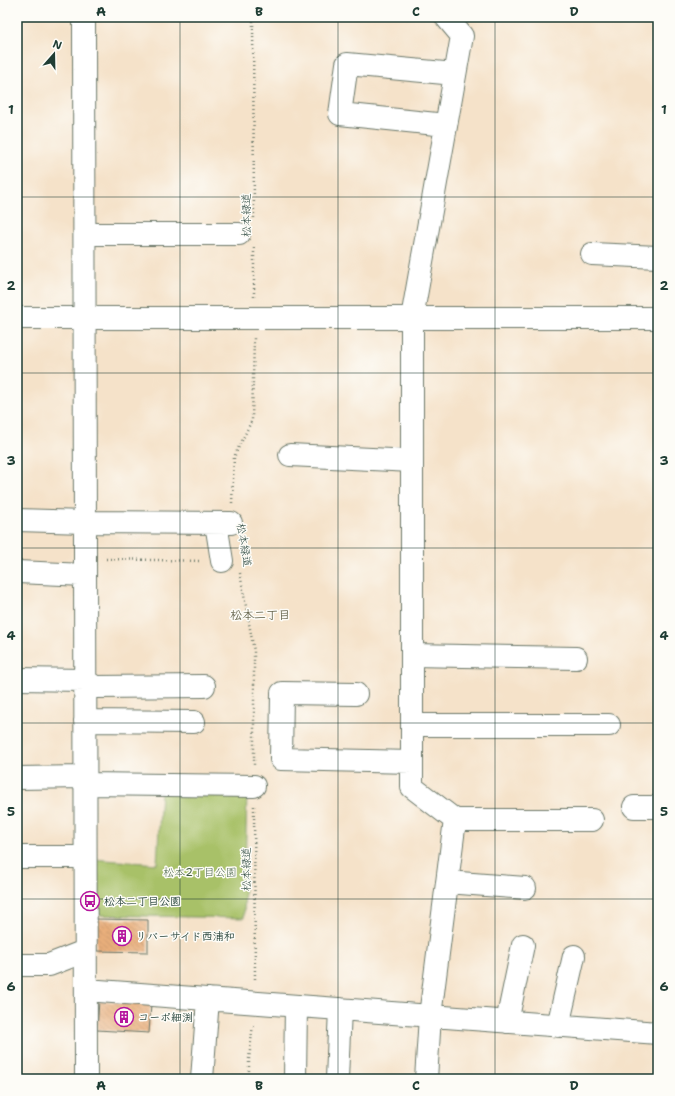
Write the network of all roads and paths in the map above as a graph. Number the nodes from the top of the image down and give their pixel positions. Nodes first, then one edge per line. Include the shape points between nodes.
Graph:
1 (84, 17) edge
2 (253, 17) edge
3 (446, 17) edge
4 (455, 74) junction
5 (446, 125) junction
6 (85, 234) junction
7 (249, 234) junction
8 (592, 254) dead end
9 (658, 257) edge
10 (17, 318) edge
11 (85, 318) junction
12 (254, 318) junction
13 (412, 318) junction
14 (658, 318) edge
15 (290, 455) dead end
16 (412, 461) junction
17 (17, 520) edge
18 (85, 522) junction
19 (223, 523) junction
20 (230, 565) junction
21 (85, 567) junction
22 (17, 572) edge
23 (412, 655) junction
24 (576, 658) dead end
25 (17, 678) edge
26 (85, 680) junction
27 (204, 686) dead end
28 (356, 694) dead end
29 (85, 721) junction
30 (194, 722) dead end
31 (412, 725) junction
32 (608, 725) dead end
33 (412, 762) junction
34 (17, 778) edge
35 (85, 781) junction
36 (254, 786) junction
37 (634, 807) dead end
38 (658, 808) edge
39 (455, 820) junction
40 (592, 820) dead end
41 (17, 856) edge
42 (85, 857) junction
43 (447, 882) junction
44 (525, 888) dead end
45 (523, 945) dead end
46 (85, 951) junction
47 (574, 956) dead end
48 (17, 965) edge
49 (86, 990) junction
50 (208, 999) junction
51 (256, 1003) junction
52 (296, 1006) junction
53 (340, 1009) junction
54 (430, 1016) junction
55 (507, 1022) junction
56 (558, 1026) junction
57 (658, 1033) edge
58 (86, 1079) edge
59 (202, 1079) edge
60 (249, 1079) edge
61 (295, 1079) edge
62 (338, 1079) edge
63 (426, 1079) edge

1 - 6 street
2 - 7 path, 松本緑道
3 - 4 street via 462,36
4 - 5 street
4 - 5 street via 347,64 340,114
5 - 13 street
6 - 7 street
6 - 11 street
7 - 12 path, 松本緑道
8 - 9 street
10 - 11 street
11 - 12 street
11 - 18 street
12 - 13 street
12 - 19 path, 松本緑道 via 252,420 234,457
13 - 14 street
13 - 16 street
15 - 16 street
16 - 23 street
17 - 18 street
18 - 19 street
18 - 21 street
19 - 20 street
20 - 21 path
20 - 36 path, 松本緑道 via 254,651
21 - 22 street
21 - 26 street
23 - 24 street
23 - 31 street
25 - 26 street
26 - 27 street via 95,687
26 - 29 street
28 - 33 street via 282,693 281,759
29 - 30 street
29 - 35 street
31 - 32 street
31 - 33 street
33 - 39 street via 412,787
34 - 35 street
35 - 36 street
35 - 42 street
36 - 51 path, 松本緑道
37 - 38 street
39 - 40 street
39 - 43 street
41 - 42 street
42 - 46 street
43 - 44 street
43 - 54 street
45 - 55 street
46 - 48 street via 49,965
46 - 49 street
47 - 56 street
49 - 50 street
49 - 58 street
50 - 51 street
50 - 59 street
51 - 52 street
51 - 60 path, 松本緑道
52 - 53 street
52 - 61 street
53 - 54 street
53 - 62 street
54 - 55 street
54 - 63 street
55 - 56 street
56 - 57 street

